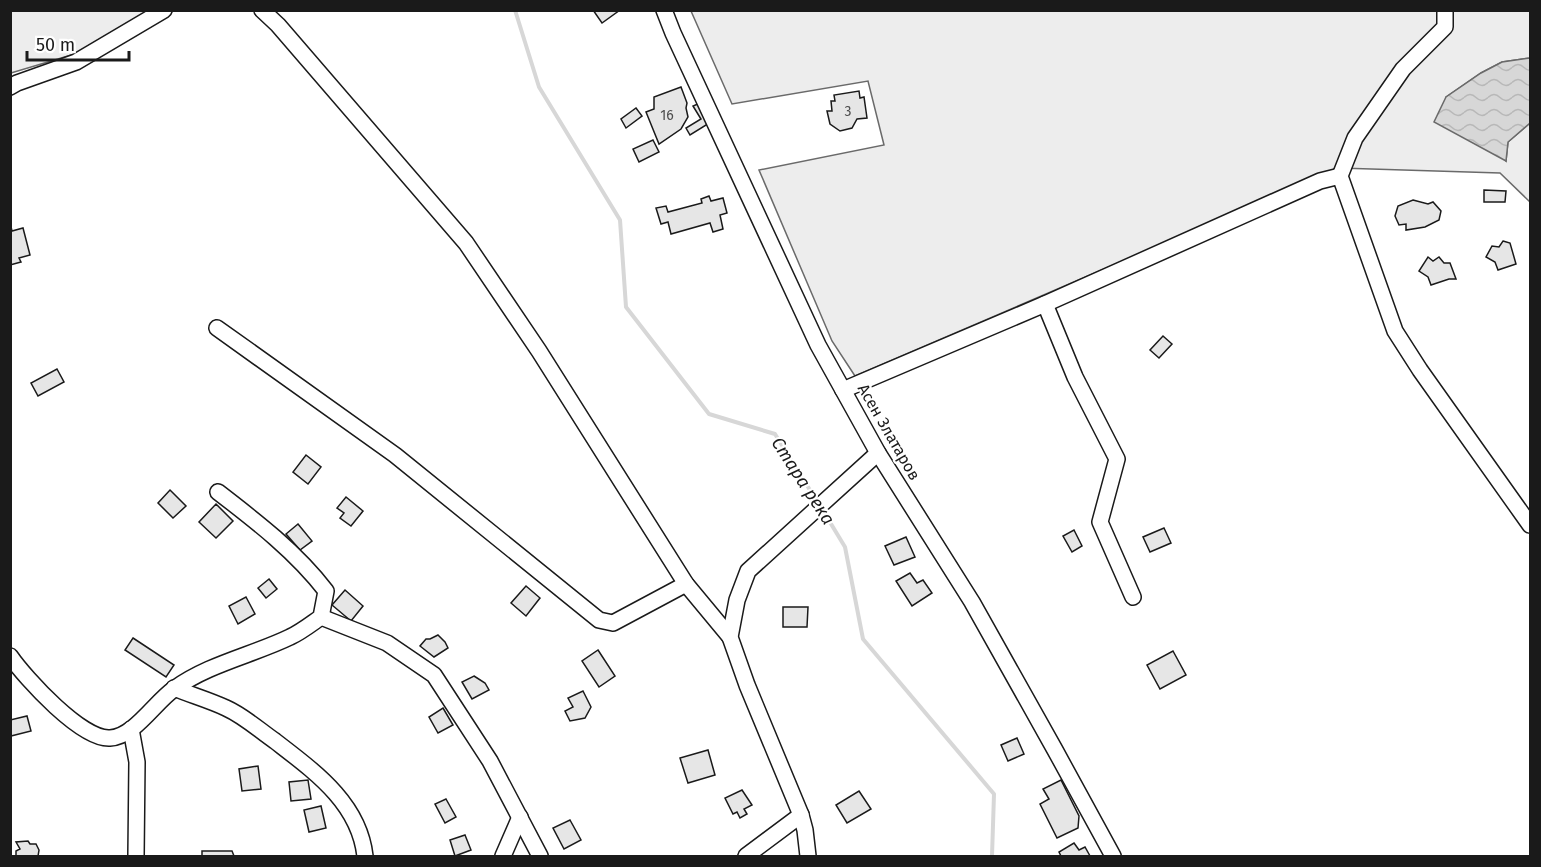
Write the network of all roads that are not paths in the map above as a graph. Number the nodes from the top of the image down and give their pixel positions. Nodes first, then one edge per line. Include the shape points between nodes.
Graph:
1 (164, 10) edge
2 (262, 10) edge
3 (664, 10) edge
4 (1445, 10) edge
5 (10, 87) edge
6 (1340, 176) junction
7 (1045, 304) junction
8 (217, 328) dead end
9 (843, 390) junction
10 (878, 453) junction
11 (218, 492) dead end
12 (1530, 525) edge
13 (686, 584) junction
14 (1133, 597) dead end
15 (321, 617) junction
16 (730, 637) junction
17 (10, 656) edge
18 (174, 688) junction
19 (131, 729) junction
20 (801, 815) junction
21 (520, 818) junction
22 (136, 856) edge
23 (366, 856) edge
24 (504, 856) edge
25 (540, 856) edge
26 (746, 856) edge
27 (808, 856) edge
28 (1113, 856) edge

1 - 5 street via 76,63
2 - 13 street via 466,243
3 - 9 street, Асен Златаров via 818,345
4 - 6 street via 1445,27 1403,69 1355,138
6 - 7 street via 1320,181
6 - 12 street via 1395,331
7 - 9 street
7 - 14 street via 1075,377 1117,459 1101,522
8 - 13 street via 395,455 599,620 613,623
9 - 10 street, Асен Златаров
10 - 16 street via 748,571
10 - 28 street, Асен Златаров via 972,602
11 - 15 street via 272,533 312,573 326,591
13 - 16 street
15 - 18 street via 291,637
15 - 21 street via 387,643 434,675
16 - 20 street
17 - 19 street via 70,720 96,736 120,736
18 - 19 street
18 - 23 street via 245,719 332,787 355,820
19 - 22 street via 137,762
20 - 26 street
20 - 27 street
21 - 24 street
21 - 25 street

